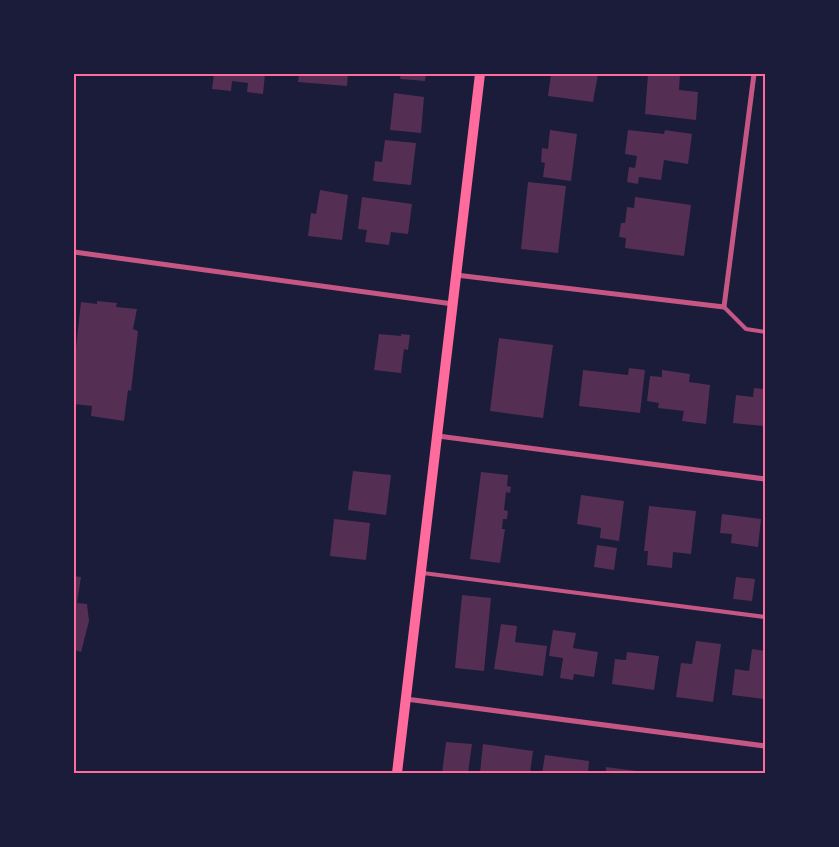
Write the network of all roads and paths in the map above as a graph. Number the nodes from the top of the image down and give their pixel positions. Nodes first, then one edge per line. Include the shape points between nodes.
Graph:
1 (480, 74) edge
2 (754, 74) edge
3 (74, 252) edge
4 (456, 275) junction
5 (453, 304) junction
6 (724, 306) junction
7 (765, 332) edge
8 (437, 436) junction
9 (765, 479) edge
10 (421, 572) junction
11 (765, 617) edge
12 (406, 698) junction
13 (765, 746) edge
14 (397, 773) edge

1 - 4 main road
2 - 6 street
3 - 5 street
4 - 5 main road
4 - 6 street
5 - 8 main road
6 - 7 lane via 746,329
8 - 9 street
8 - 10 main road
10 - 11 lane
10 - 12 main road
12 - 13 street
12 - 14 main road

